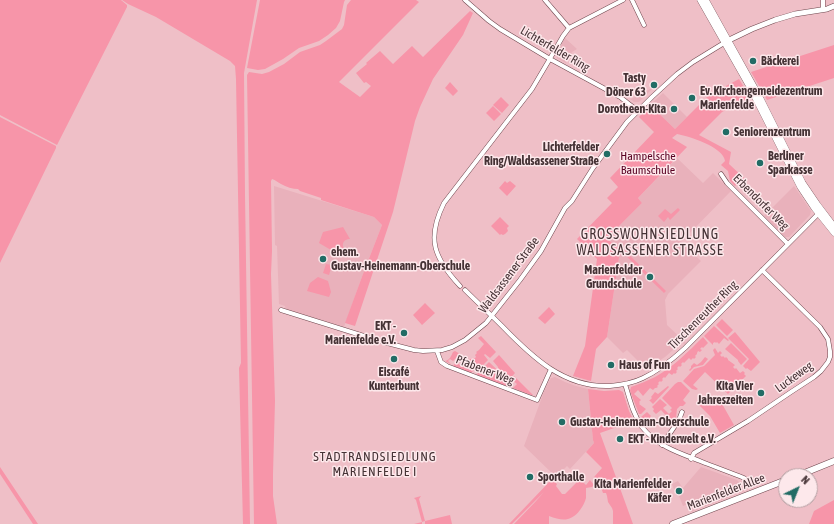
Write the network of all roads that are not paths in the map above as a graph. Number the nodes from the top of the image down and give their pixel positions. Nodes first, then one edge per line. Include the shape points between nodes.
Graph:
1 (465, 0) edge
2 (545, 0) edge
3 (623, 0) edge
4 (632, 0) edge
5 (700, 0) edge
6 (706, 0) edge
7 (822, 0) edge
8 (834, 6) edge
9 (825, 9) junction
10 (834, 11) edge
11 (644, 25) dead end
12 (569, 28) junction
13 (726, 41) junction
14 (550, 59) junction
15 (638, 111) junction
16 (721, 174) dead end
17 (820, 212) junction
18 (834, 226) edge
19 (834, 233) edge
20 (788, 244) junction
21 (762, 270) junction
22 (460, 286) dead end
23 (465, 290) dead end
24 (281, 310) dead end
25 (491, 316) junction
26 (436, 351) junction
27 (551, 369) junction
28 (625, 384) junction
29 (682, 412) dead end
30 (662, 444) junction
31 (691, 459) junction
32 (834, 461) edge
33 (834, 465) edge
34 (817, 468) edge
35 (818, 471) edge
36 (778, 483) edge
37 (748, 484) dead end
38 (778, 487) edge
39 (673, 524) edge
40 (684, 524) edge

1 - 14 street, Lichterfelder Ring via 500,29
2 - 12 street
3 - 12 street
4 - 11 street
5 - 13 main road
6 - 13 main road
7 - 9 street
8 - 9 street
9 - 10 street
9 - 13 street via 775,20
12 - 14 street
13 - 15 street, Waldsassener Straße via 680,72
13 - 17 main road via 761,99
14 - 15 street, Lichterfelder Ring via 620,97
14 - 22 street via 520,106 450,195 438,215 434,238 437,253 445,268
15 - 25 street, Waldsassener Straße via 599,160 565,208 534,261
16 - 20 street, Erbendorfer Weg
17 - 18 main road
17 - 19 main road
17 - 20 street, Tirschenreuther Ring
20 - 21 street, Tirschenreuther Ring
21 - 28 street, Tirschenreuther Ring via 680,353 651,374
21 - 31 street, Luckeweg via 826,334 830,344 830,357 814,377 752,419 694,453
23 - 25 street, Tirschenreuther Ring
24 - 26 street, Waldsassener Straße via 403,348
25 - 26 street, Waldsassener Straße via 465,340
25 - 27 street, Tirschenreuther Ring via 525,349
26 - 27 street, Pfabener Weg via 441,362 447,366 537,400
27 - 28 street, Tirschenreuther Ring via 588,385
28 - 30 street via 640,423 646,432
29 - 30 street
30 - 31 street
31 - 37 street via 744,478
32 - 34 main road
33 - 35 main road
36 - 39 main road, Marienfelder Allee
38 - 40 main road, Marienfelder Allee

